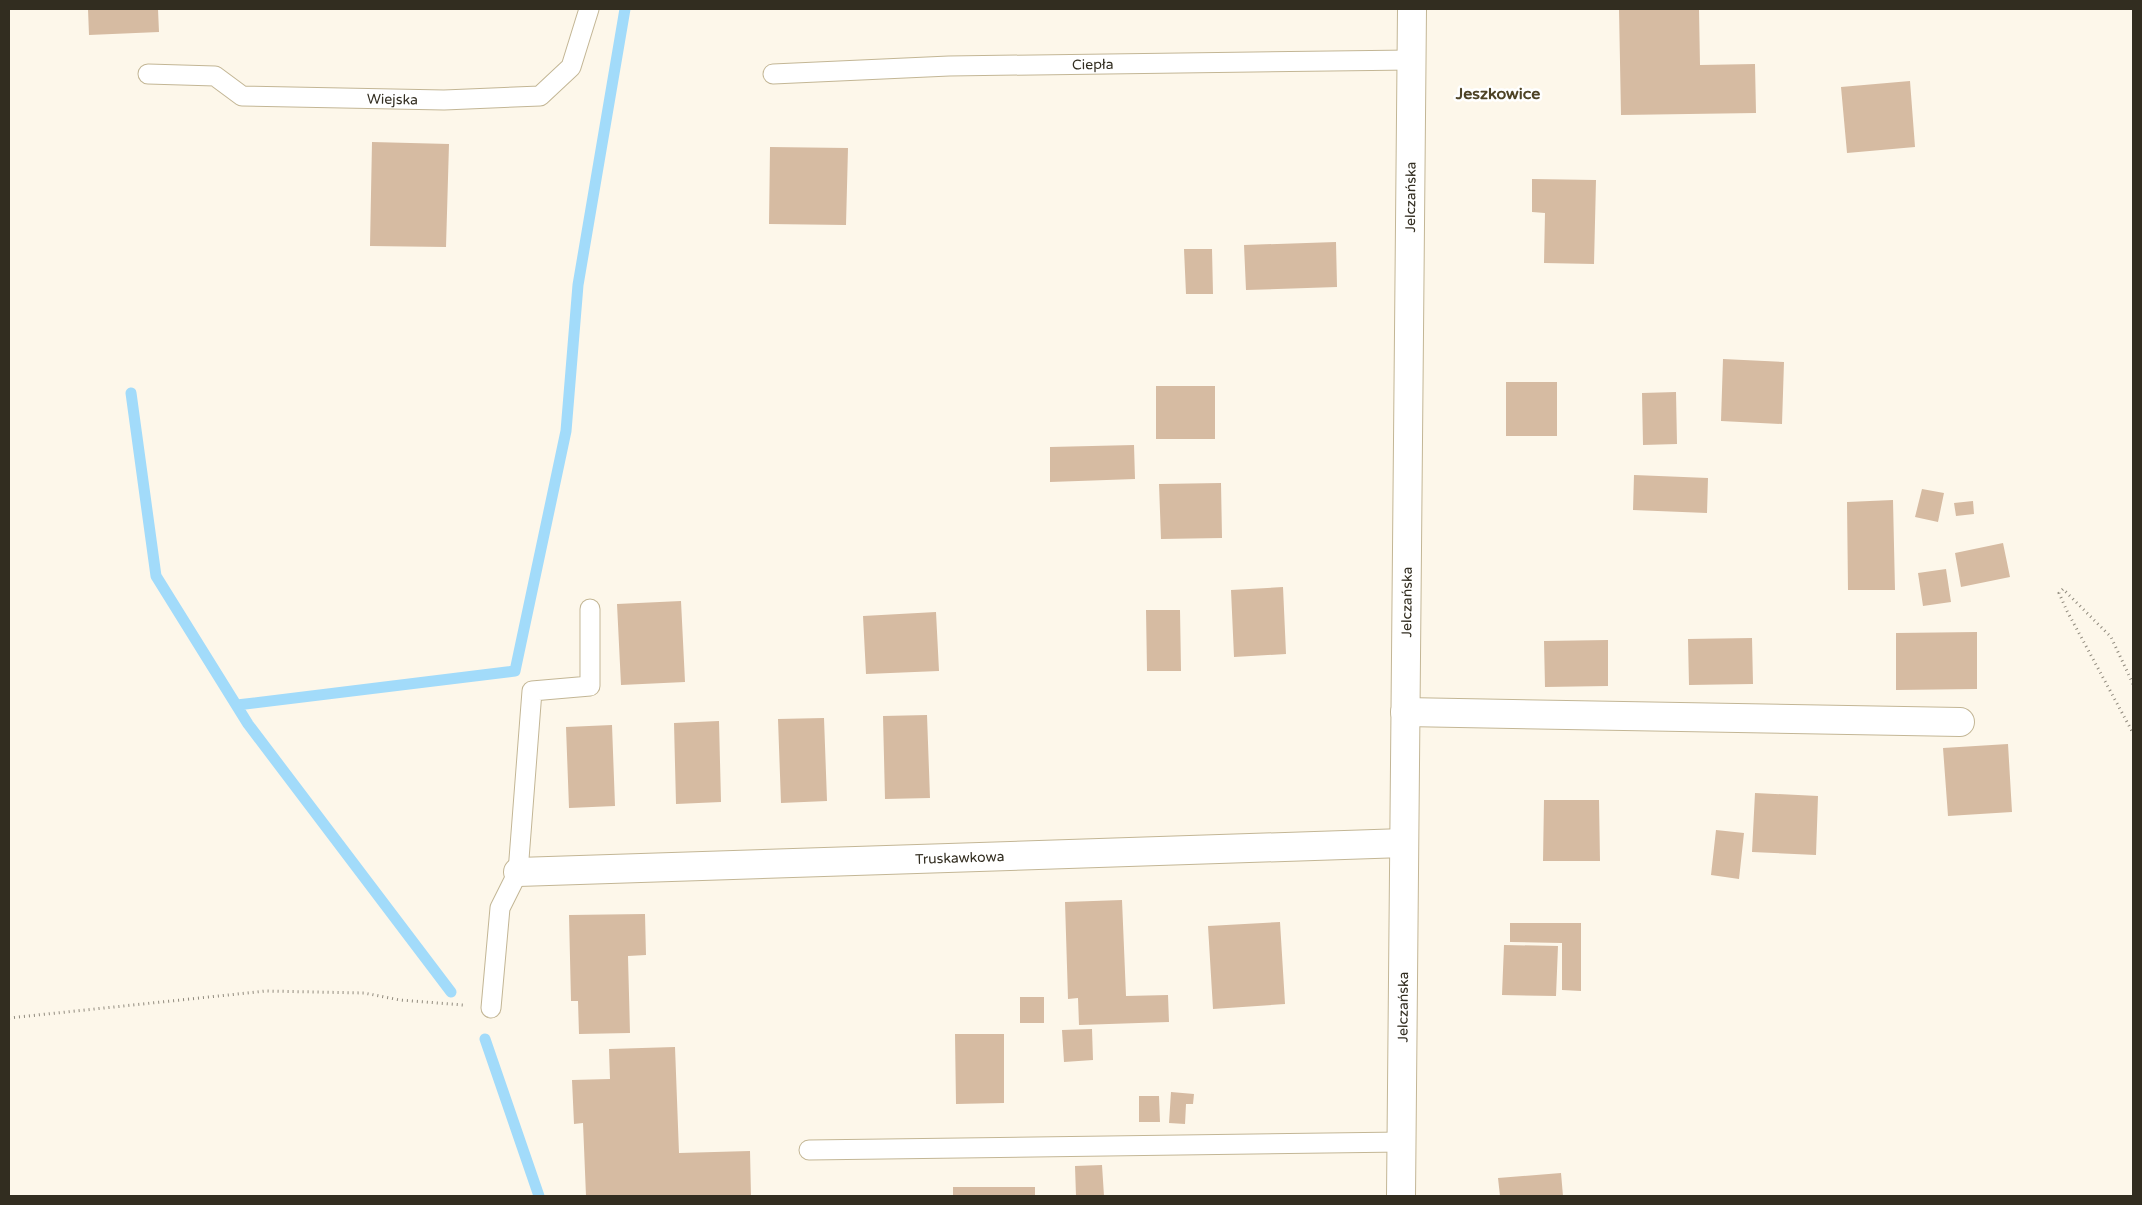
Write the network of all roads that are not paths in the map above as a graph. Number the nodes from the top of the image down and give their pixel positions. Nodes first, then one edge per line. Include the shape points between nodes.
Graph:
1 (589, 9) edge
2 (1412, 9) edge
3 (1412, 60) junction
4 (148, 74) dead end
5 (773, 74) dead end
6 (590, 609) dead end
7 (1405, 712) junction
8 (1960, 722) dead end
9 (1404, 843) junction
10 (518, 872) junction
11 (491, 1008) road end
12 (1402, 1142) junction
13 (810, 1150) dead end
14 (1401, 1196) edge

1 - 4 lane, Wiejska via 571,67 540,96 444,100 242,96 215,76
2 - 3 street, Jelczańska
3 - 5 lane, Ciepła via 949,66
3 - 7 street, Jelczańska
6 - 10 lane via 590,686 532,691
7 - 8 street
7 - 9 street, Jelczańska
9 - 10 street, Truskawkowa
9 - 12 street, Jelczańska
10 - 11 lane via 500,908
12 - 13 lane
12 - 14 street, Jelczańska

